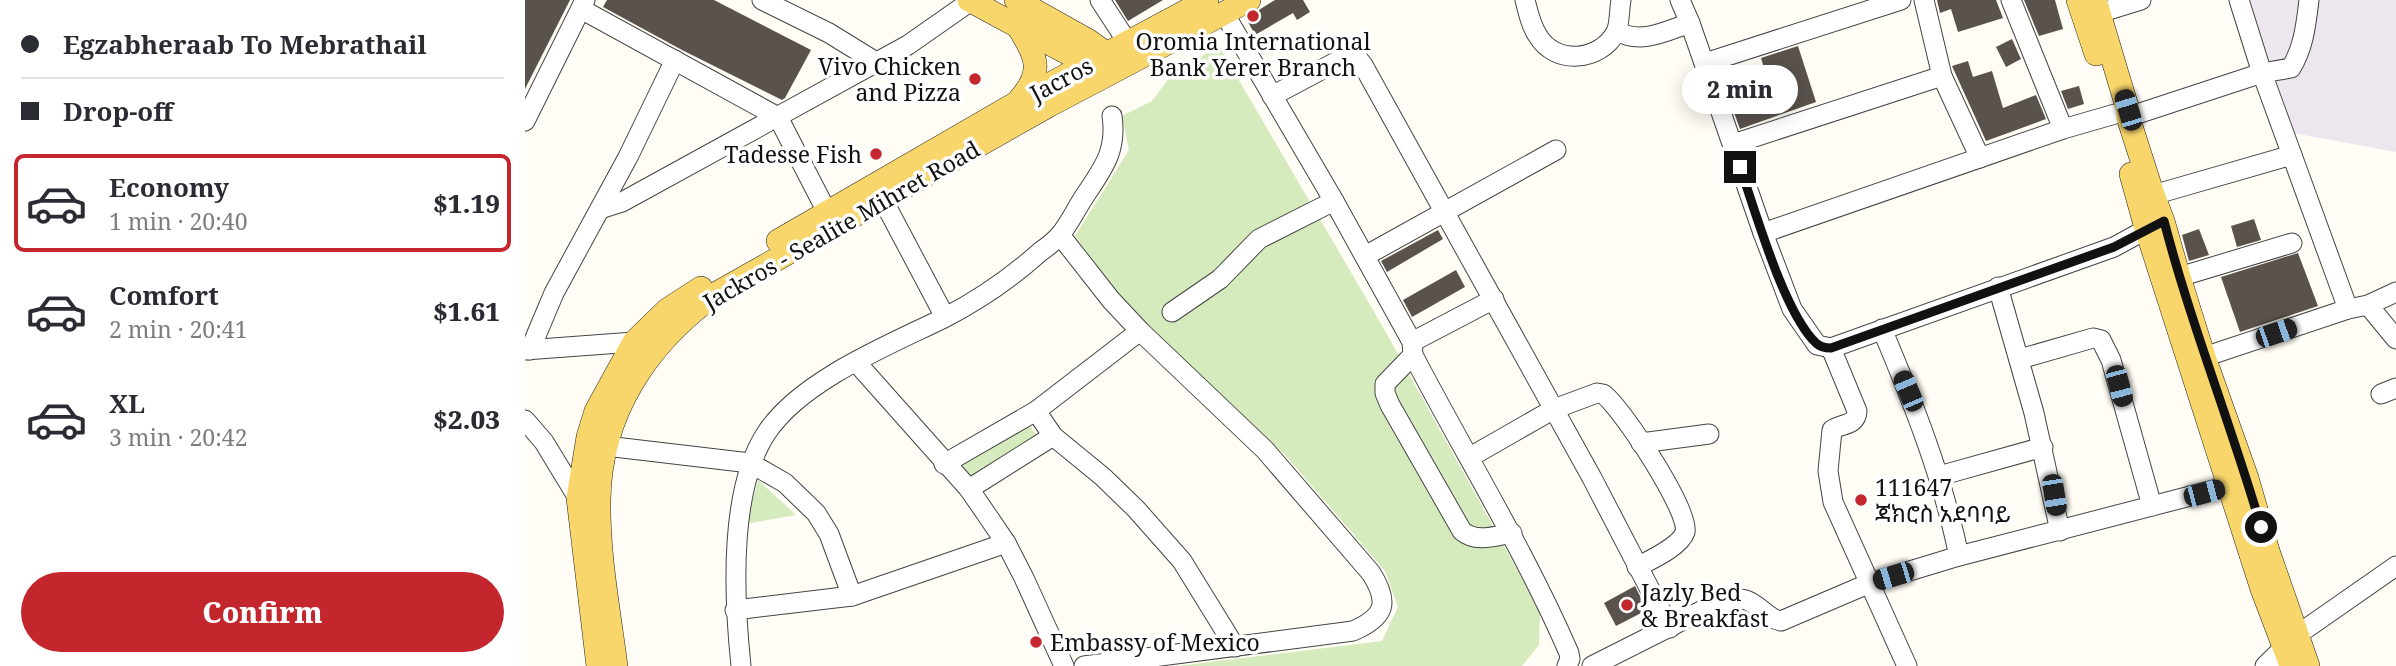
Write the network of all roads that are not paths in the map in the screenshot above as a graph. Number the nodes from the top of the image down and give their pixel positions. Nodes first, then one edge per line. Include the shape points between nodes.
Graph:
1 (762, 0) edge
2 (970, 0) edge
3 (1016, 0) edge
4 (1100, 0) edge
5 (1249, 0) edge
6 (1525, 0) edge
7 (1621, 0) edge
8 (1680, 0) edge
9 (1901, 0) edge
10 (1924, 0) edge
11 (2011, 0) edge
12 (2078, 0) edge
13 (2141, 0) edge
14 (2239, 0) edge
15 (2309, 0) edge
16 (583, 4) edge
17 (1216, 6) edge
18 (1865, 6) edge
19 (2097, 7) edge
20 (1691, 23) junction
21 (1017, 24) junction
22 (1617, 31) junction
23 (1128, 43) junction
24 (675, 60) junction
25 (876, 62) junction
26 (1705, 63) junction
27 (1106, 65) junction
28 (2262, 73) junction
29 (1942, 76) junction
30 (1272, 96) junction
31 (1014, 105) junction
32 (2122, 115) junction
33 (1112, 116) dead end
34 (778, 117) junction
35 (525, 121) edge
36 (2063, 128) junction
37 (1733, 144) junction
38 (1556, 150) dead end
39 (2292, 155) junction
40 (1980, 158) junction
41 (2153, 195) junction
42 (883, 200) junction
43 (1334, 201) junction
44 (600, 209) junction
45 (1445, 210) junction
46 (827, 212) junction
47 (2155, 225) junction
48 (1763, 233) junction
49 (1060, 236) junction
50 (2292, 243) dead end
51 (1365, 256) junction
52 (2179, 277) junction
53 (1998, 287) junction
54 (2396, 292) edge
55 (1494, 299) junction
56 (2368, 304) junction
57 (2348, 309) junction
58 (1172, 312) dead end
59 (945, 317) junction
60 (1882, 329) junction
61 (1140, 331) junction
62 (2396, 339) edge
63 (643, 346) junction
64 (1831, 348) junction
65 (1412, 349) junction
66 (528, 350) edge
67 (2204, 357) junction
68 (2019, 359) junction
69 (856, 362) junction
70 (1554, 409) junction
71 (1036, 411) junction
72 (525, 420) edge
73 (1709, 434) dead end
74 (1053, 436) junction
75 (1641, 443) junction
76 (606, 446) junction
77 (2043, 447) junction
78 (1470, 457) junction
79 (750, 463) junction
80 (944, 464) junction
81 (1939, 476) junction
82 (2229, 486) junction
83 (969, 489) junction
84 (578, 498) junction
85 (2152, 506) junction
86 (2060, 531) junction
87 (1512, 533) junction
88 (1006, 543) junction
89 (1959, 556) junction
90 (2396, 566) edge
91 (1637, 568) junction
92 (1870, 583) junction
93 (852, 596) junction
94 (736, 610) junction
95 (1670, 628) junction
96 (1235, 647) junction
97 (2291, 649) edge
98 (598, 666) edge
99 (615, 666) edge
100 (741, 666) edge
101 (1064, 666) edge
102 (1084, 666) edge
103 (1567, 666) edge
104 (1592, 666) edge
105 (1907, 666) edge
106 (2265, 666) edge
107 (2308, 666) edge

1 - 25 street
2 - 21 main road
2 - 25 street
3 - 27 main road via 1089,41
4 - 23 street
5 - 17 main road, Jacros
6 - 22 street via 1538,37 1553,53 1567,57 1599,50
7 - 22 street
8 - 20 street
9 - 18 street
10 - 29 street
11 - 36 street
12 - 32 main road
13 - 19 street
14 - 28 street
15 - 28 street via 2299,54 2291,68
16 - 24 street
16 - 35 street
17 - 23 main road, Jacros
17 - 27 main road, Jacros
17 - 30 street
18 - 26 street
19 - 32 main road via 2128,110
20 - 22 street via 1643,38
20 - 26 street
21 - 27 main road
21 - 31 main road via 1033,52 1036,74
23 - 27 main road, Jacros
24 - 34 street
24 - 44 street
25 - 34 street
26 - 37 street
27 - 31 main road, Jacros
27 - 42 main road, Jackros - Sealite Mihret Road
28 - 32 street
28 - 39 street
29 - 37 street
29 - 40 street
30 - 43 street
30 - 45 street via 1355,55
31 - 46 main road, Jacros
32 - 36 street
32 - 41 main road
32 - 47 main road
33 - 49 street via 1111,151
34 - 44 street via 622,202
34 - 46 street
36 - 40 street
37 - 48 street
38 - 45 street
39 - 41 street
39 - 57 street
40 - 48 street
41 - 47 main road
42 - 59 street
42 - 63 main road, Jackros - Sealite Mihret Road via 717,293
43 - 51 street
43 - 58 street via 1259,239 1220,279
44 - 66 street
45 - 51 street
45 - 55 street
46 - 63 main road, Jacros via 679,303 652,324
47 - 52 main road
47 - 53 street via 2114,247
47 - 82 main road
48 - 64 street via 1792,309 1817,345
49 - 59 street via 1000,285
49 - 61 street
50 - 52 street
51 - 65 street
52 - 67 main road
53 - 60 street
53 - 68 street
54 - 56 street
55 - 65 street
55 - 70 street
56 - 57 street
56 - 62 street
57 - 67 street
59 - 69 street
60 - 64 street
60 - 81 street
61 - 71 street
61 - 96 street via 1265,450 1380,587 1382,600 1373,623 1353,631
63 - 66 street
63 - 76 main road, Jackros - Sealite Mihret Road
63 - 84 main road via 596,411
64 - 92 street via 1857,411 1854,420 1832,430 1829,486
65 - 78 street
65 - 87 street via 1385,384 1390,405 1462,530 1480,538
67 - 97 main road via 2247,478
68 - 77 street
68 - 85 street via 2093,338 2101,340 2111,360
69 - 79 street via 786,410 767,431
69 - 80 street
70 - 75 street via 1603,394 1618,407
70 - 78 street
70 - 91 street
71 - 74 street
71 - 80 street
72 - 84 street
73 - 75 street
74 - 83 street
74 - 96 street via 1120,493 1182,561
75 - 91 street via 1680,508 1685,532 1671,548
76 - 79 street
76 - 99 main road, Jackros - Sealite Mihret Road via 599,499
77 - 81 street
77 - 86 street
78 - 87 street
79 - 93 street via 785,483 816,513 829,534
79 - 94 street via 737,547
80 - 83 street
81 - 89 street
82 - 85 street
82 - 97 main road via 2262,589
83 - 88 street
84 - 98 main road
85 - 86 street
86 - 89 street
87 - 103 street via 1569,653
88 - 93 street
88 - 101 street
89 - 92 street
90 - 97 street
91 - 95 street
92 - 95 street via 1781,621 1746,600 1711,606
92 - 105 street
93 - 94 street
94 - 100 street
95 - 104 street
96 - 102 street
97 - 106 street
97 - 107 main road

